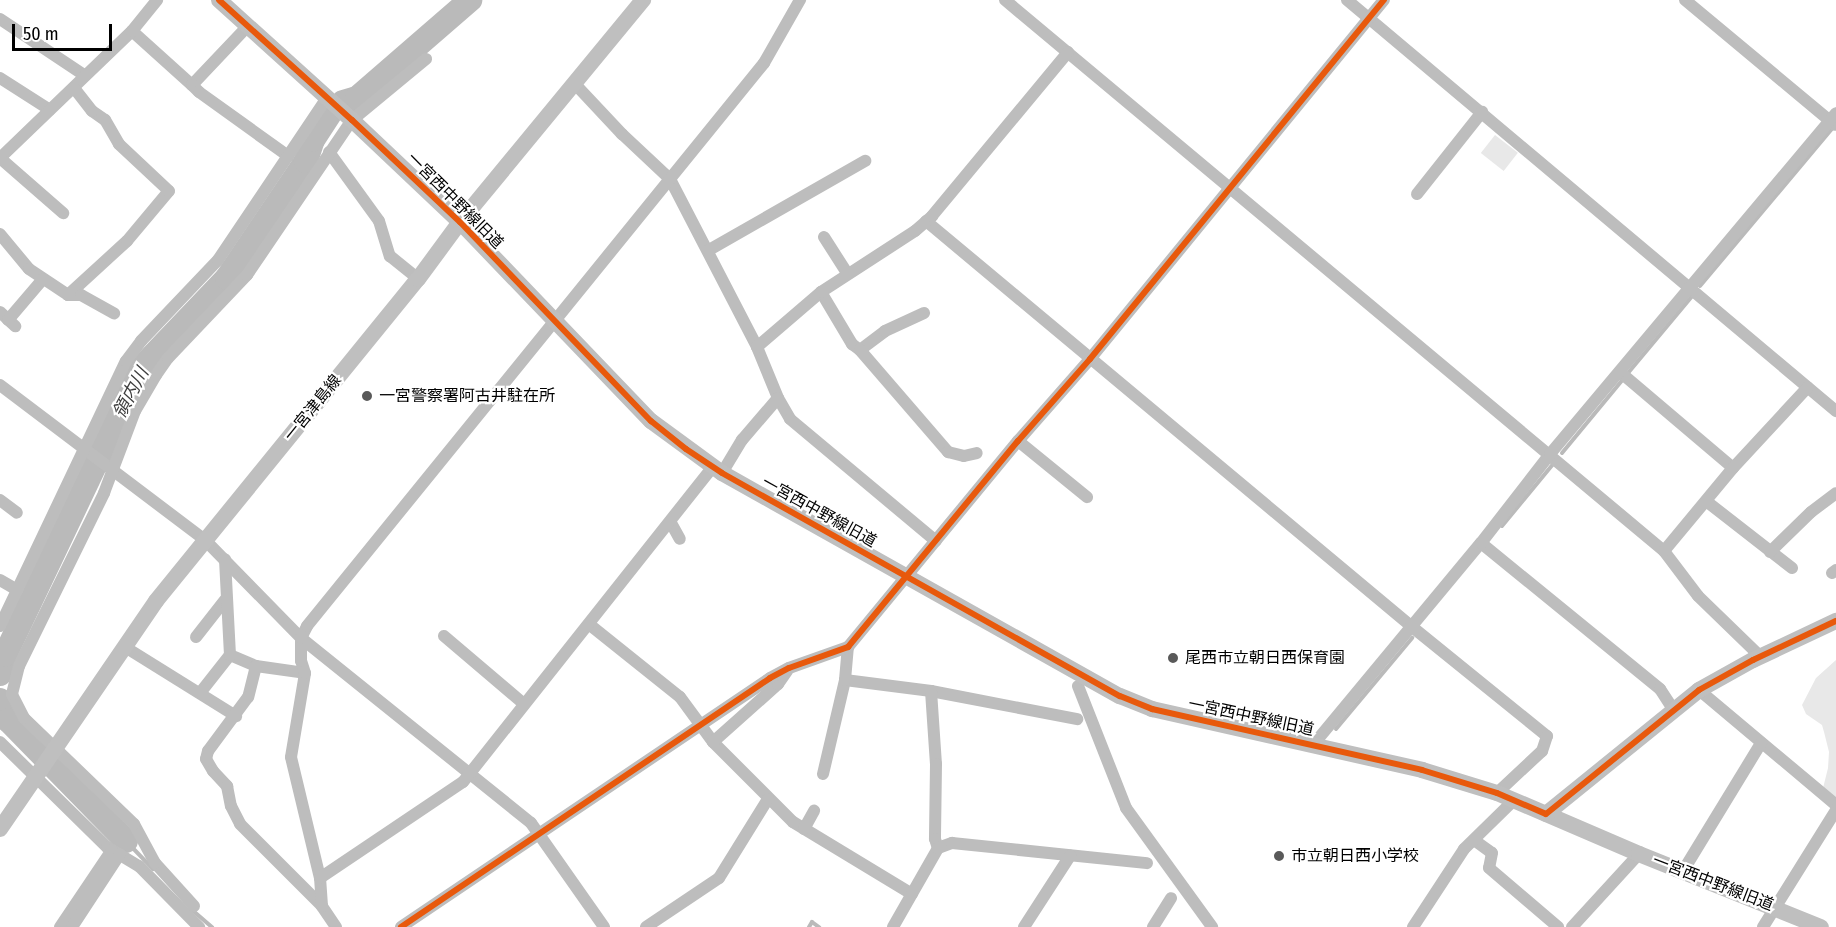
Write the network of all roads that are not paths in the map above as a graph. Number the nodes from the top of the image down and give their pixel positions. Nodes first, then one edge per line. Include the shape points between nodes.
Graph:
1 (157, 0) edge
2 (219, 0) edge
3 (643, 0) edge
4 (800, 0) edge
5 (1005, 0) edge
6 (1347, 0) edge
7 (1384, 0) edge
8 (1685, 0) edge
9 (0, 18) edge
10 (1368, 19) junction
11 (248, 27) junction
12 (132, 31) junction
13 (1068, 52) junction
14 (426, 59) dead end
15 (84, 75) junction
16 (0, 78) edge
17 (575, 84) junction
18 (192, 85) junction
19 (74, 88) junction
20 (327, 98) junction
21 (50, 110) junction
22 (1482, 112) junction
23 (1834, 119) edge
24 (352, 120) junction
25 (329, 152) junction
26 (288, 156) junction
27 (0, 158) edge
28 (865, 161) dead end
29 (670, 179) junction
30 (1231, 189) junction
31 (1417, 194) dead end
32 (63, 213) dead end
33 (926, 221) junction
34 (460, 222) junction
35 (824, 237) dead end
36 (1, 238) edge
37 (709, 250) junction
38 (847, 273) junction
39 (43, 279) junction
40 (417, 279) junction
41 (1691, 288) junction
42 (821, 292) junction
43 (68, 295) junction
44 (114, 313) dead end
45 (924, 313) dead end
46 (8, 320) edge
47 (553, 320) junction
48 (757, 347) junction
49 (860, 350) junction
50 (1090, 360) junction
51 (1620, 372) junction
52 (0, 385) edge
53 (1808, 387) junction
54 (778, 398) junction
55 (1836, 411) edge
56 (1018, 441) junction
57 (85, 447) junction
58 (977, 453) dead end
59 (1550, 454) junction
60 (1733, 468) junction
61 (112, 469) junction
62 (717, 470) junction
63 (1836, 493) edge
64 (1087, 497) dead end
65 (0, 500) edge
66 (1706, 501) junction
67 (17, 513) dead end
68 (671, 523) junction
69 (680, 539) dead end
70 (205, 540) junction
71 (936, 541) junction
72 (1481, 543) junction
73 (1664, 551) junction
74 (1770, 552) junction
75 (225, 559) junction
76 (1792, 568) dead end
77 (906, 575) junction
78 (0, 580) edge
79 (17, 590) junction
80 (225, 600) junction
81 (1836, 621) edge
82 (590, 625) junction
83 (0, 626) edge
84 (1411, 626) junction
85 (444, 636) dead end
86 (196, 638) dead end
87 (301, 638) junction
88 (125, 647) junction
89 (848, 647) junction
90 (230, 655) junction
91 (1761, 657) junction
92 (256, 666) junction
93 (789, 668) junction
94 (305, 673) junction
95 (845, 680) junction
96 (1078, 687) dead end
97 (1699, 690) junction
98 (931, 691) junction
99 (200, 693) junction
100 (524, 704) junction
101 (1673, 709) junction
102 (236, 716) junction
103 (1077, 719) dead end
104 (698, 724) junction
105 (0, 742) edge
106 (713, 742) junction
107 (1761, 743) junction
108 (1313, 745) junction
109 (55, 748) junction
110 (470, 772) junction
111 (823, 774) dead end
112 (35, 777) junction
113 (1497, 793) junction
114 (768, 799) junction
115 (1513, 801) junction
116 (1836, 805) edge
117 (1836, 810) edge
118 (814, 811) dead end
119 (1546, 814) junction
120 (804, 829) junction
121 (0, 830) edge
122 (539, 832) junction
123 (1474, 840) junction
124 (938, 848) junction
125 (116, 852) junction
126 (1639, 854) junction
127 (1070, 856) junction
128 (1147, 863) dead end
129 (1683, 871) junction
130 (320, 878) junction
131 (912, 894) junction
132 (1171, 898) dead end
133 (194, 906) dead end
134 (322, 906) junction
135 (1776, 908) junction
136 (60, 927) edge
137 (72, 927) edge
138 (199, 927) edge
139 (336, 927) edge
140 (401, 927) edge
141 (604, 927) edge
142 (646, 927) edge
143 (893, 927) edge
144 (1024, 927) edge
145 (1153, 927) edge
146 (1212, 927) edge
147 (1413, 927) edge
148 (1558, 927) edge
149 (1573, 927) edge
150 (1763, 927) edge
151 (1821, 927) edge

1 - 12 street
2 - 11 street, 一宮西中野線旧道
3 - 17 street, 一宮津島線
4 - 29 street via 764,63
5 - 13 street
6 - 10 street
7 - 10 street
8 - 23 street
9 - 15 street
10 - 22 street
10 - 30 street
11 - 18 street
11 - 20 street, 一宮西中野線旧道
12 - 15 street
12 - 18 street
13 - 30 street
13 - 33 street
14 - 24 street
15 - 19 street
16 - 21 street
17 - 29 street
17 - 34 street, 一宮津島線
18 - 26 street
19 - 21 street
19 - 43 street via 92,111 105,120 119,144 169,191 127,241
20 - 24 street, 一宮西中野線旧道
20 - 26 street
21 - 27 street
22 - 31 street
22 - 41 street
23 - 41 street
24 - 25 street
24 - 34 street, 一宮西中野線旧道
25 - 40 street via 379,221 390,256
25 - 61 street via 247,275 162,366 135,411
26 - 57 street via 218,260 126,361
27 - 32 street
28 - 37 street
29 - 37 street
29 - 47 street
30 - 50 street
30 - 59 street
33 - 38 street
33 - 50 street
34 - 40 street, 一宮津島線
34 - 47 street, 一宮西中野線旧道
35 - 38 street
36 - 39 street
37 - 48 street
38 - 42 street
39 - 43 street
39 - 46 street
40 - 70 street, 一宮津島線
41 - 51 street
41 - 53 street
42 - 48 street
42 - 49 street via 852,344
43 - 44 street via 81,295
45 - 49 street via 885,331
47 - 62 street, 一宮西中野線旧道 via 651,421
47 - 87 street
48 - 54 street
49 - 58 street via 948,452 964,456
50 - 56 street
50 - 84 street
51 - 59 street
51 - 60 street
52 - 57 street
53 - 55 street
53 - 60 street
54 - 62 street
54 - 71 street via 790,419
56 - 64 street
56 - 71 street
57 - 61 street
57 - 79 street
59 - 72 street
59 - 73 street
60 - 66 street
61 - 70 street
61 - 109 street via 104,493 19,666 12,694 24,718
62 - 68 street
62 - 77 street, 一宮西中野線旧道
63 - 74 street
65 - 67 street
66 - 73 street
66 - 74 street
68 - 69 street
68 - 82 street
70 - 75 street
70 - 88 street, 一宮津島線 via 156,600
71 - 77 street
72 - 84 street
72 - 101 street via 1660,689
73 - 91 street via 1698,596
74 - 76 street
75 - 80 street
75 - 87 street
77 - 89 street
77 - 108 street, 一宮西中野線旧道 via 1120,696 1152,709
78 - 79 street
79 - 83 street
80 - 86 street
80 - 90 street
81 - 91 street
82 - 100 street
82 - 104 street via 680,697
84 - 108 street
84 - 113 street via 1547,736 1542,752
85 - 100 street
87 - 94 street
87 - 110 street
88 - 99 street
88 - 109 street, 一宮津島線
89 - 93 street
89 - 95 street
90 - 92 street
90 - 99 street
91 - 97 street
92 - 94 street
92 - 102 street via 248,697
93 - 104 street
93 - 106 street via 778,684
94 - 130 street via 291,757
95 - 98 street
95 - 111 street
96 - 146 street via 1126,808
97 - 101 street
97 - 107 street
98 - 103 street
98 - 124 street
99 - 102 street
100 - 110 street
101 - 119 street
102 - 134 street via 206,759 227,786 240,824
104 - 106 street
104 - 122 street
105 - 112 street
106 - 114 street
107 - 116 street
107 - 129 street
108 - 113 street, 一宮西中野線旧道 via 1422,770
109 - 112 street, 一宮津島線
109 - 133 street via 134,824 155,863
110 - 122 street
110 - 130 street via 463,782
112 - 121 street, 一宮津島線
112 - 125 street
113 - 115 street, 一宮西中野線旧道
114 - 120 street
114 - 142 street via 719,878
115 - 119 street, 一宮西中野線旧道
115 - 123 street
117 - 135 street
118 - 120 street
119 - 126 street, 一宮西中野線旧道
120 - 131 street
122 - 140 street
122 - 141 street
123 - 147 street
123 - 148 street via 1492,853 1489,868
124 - 127 street via 952,843
124 - 131 street
125 - 136 street
125 - 137 street
125 - 138 street via 139,866
126 - 129 street, 一宮西中野線旧道
126 - 149 street
127 - 128 street
127 - 144 street
129 - 135 street, 一宮西中野線旧道
130 - 134 street
131 - 143 street
132 - 145 street
134 - 139 street
135 - 150 street
135 - 151 street, 一宮西中野線旧道

